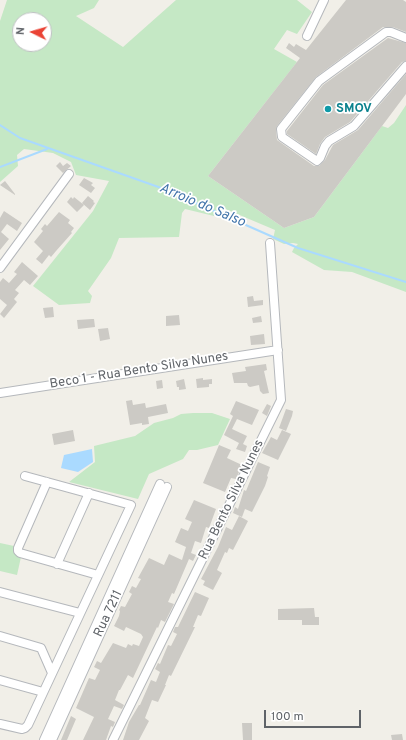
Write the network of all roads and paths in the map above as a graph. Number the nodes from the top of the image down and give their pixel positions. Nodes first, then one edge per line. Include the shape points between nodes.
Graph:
1 (324, 0) edge
2 (307, 36) dead end
3 (406, 38) edge
4 (406, 66) edge
5 (69, 174) dead end
6 (270, 244) dead end
7 (0, 268) edge
8 (278, 350) junction
9 (0, 393) edge
10 (25, 476) dead end
11 (47, 482) junction
12 (89, 493) junction
13 (58, 564) junction
14 (98, 575) junction
15 (0, 592) edge
16 (80, 613) junction
17 (0, 636) edge
18 (46, 658) junction
19 (59, 659) junction
20 (52, 673) junction
21 (0, 680) edge
22 (44, 692) junction
23 (0, 724) edge
24 (0, 728) edge
25 (44, 740) edge
26 (52, 740) edge
27 (113, 740) edge

1 - 2 street
3 - 4 street via 386,32 319,81 281,129 282,137 317,161 329,141 354,126
5 - 7 street
6 - 8 street, Rua Bento Silva Nunes
8 - 9 street, Beco 1 - Rua Bento Silva Nunes
8 - 27 street, Rua Bento Silva Nunes via 281,400
10 - 11 street
11 - 12 street
11 - 13 street via 18,551 20,554
12 - 13 street
12 - 14 street via 131,505
13 - 14 street
14 - 16 street
15 - 16 street
16 - 19 street
17 - 18 street via 41,648
18 - 19 street
18 - 20 street
19 - 20 street
20 - 22 street
21 - 22 street
22 - 23 street via 26,728
23 - 24 street
25 - 26 street, Rua 7211 via 164,486

